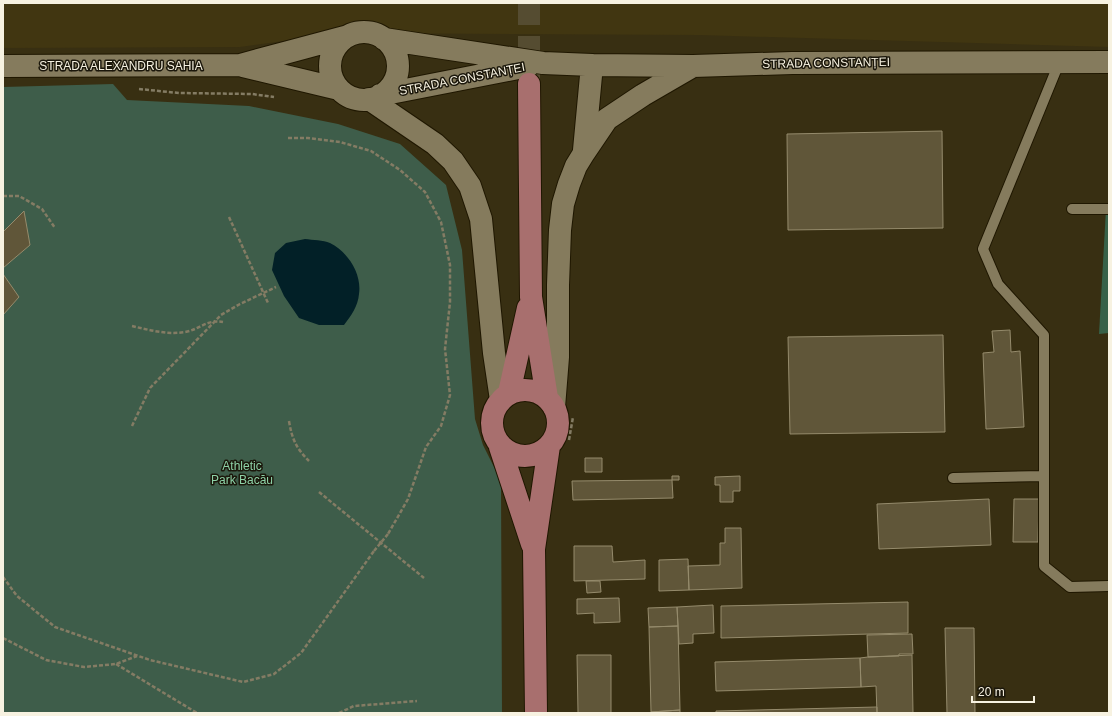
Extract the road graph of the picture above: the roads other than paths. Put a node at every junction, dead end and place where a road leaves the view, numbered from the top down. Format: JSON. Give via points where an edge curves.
{"nodes":[{"id":1,"x":348,"y":36,"type":"junction"},
{"id":2,"x":384,"y":39,"type":"junction"},
{"id":3,"x":1109,"y":62,"type":"edge"},
{"id":4,"x":543,"y":63,"type":"junction"},
{"id":5,"x":1059,"y":63,"type":"junction"},
{"id":6,"x":240,"y":65,"type":"junction"},
{"id":7,"x":3,"y":66,"type":"edge"},
{"id":8,"x":592,"y":66,"type":"junction"},
{"id":9,"x":693,"y":66,"type":"junction"},
{"id":10,"x":529,"y":84,"type":"tunnel mouth"},
{"id":11,"x":339,"y":89,"type":"junction"},
{"id":12,"x":375,"y":97,"type":"junction"},
{"id":13,"x":584,"y":153,"type":"junction"},
{"id":14,"x":1072,"y":209,"type":"dead end"},
{"id":15,"x":1109,"y":209,"type":"edge"},
{"id":16,"x":531,"y":297,"type":"junction"},
{"id":17,"x":505,"y":397,"type":"junction"},
{"id":18,"x":558,"y":406,"type":"junction"},
{"id":19,"x":559,"y":445,"type":"junction"},
{"id":20,"x":500,"y":447,"type":"junction"},
{"id":21,"x":1044,"y":476,"type":"junction"},
{"id":22,"x":953,"y":478,"type":"dead end"},
{"id":23,"x":534,"y":549,"type":"junction"},
{"id":24,"x":1109,"y":586,"type":"edge"},
{"id":25,"x":536,"y":713,"type":"edge"}],
"edges":[{"from":1,"to":2,"type":"street","via":[[359,32],[371,32]]},
{"from":1,"to":6,"type":"street","name":"STRADA ALEXANDRU SAHIA"},
{"from":1,"to":11,"type":"street","via":[[339,43],[330,62],[332,78]]},
{"from":2,"to":4,"type":"street","name":"STRADA CONSTANȚEI"},
{"from":2,"to":12,"type":"street","via":[[392,47],[398,68],[389,88]]},
{"from":3,"to":5,"type":"street","name":"STRADA CONSTANȚEI"},
{"from":4,"to":8,"type":"street","name":"STRADA CONSTANȚEI"},
{"from":4,"to":12,"type":"street","name":"STRADA CONSTANȚEI"},
{"from":5,"to":9,"type":"street","name":"STRADA CONSTANȚEI","via":[[792,63]]},
{"from":5,"to":21,"type":"lane","via":[[983,249],[998,284],[1044,335]]},
{"from":6,"to":7,"type":"street","name":"STRADA ALEXANDRU SAHIA"},
{"from":6,"to":11,"type":"street","name":"STRADA ALEXANDRU SAHIA"},
{"from":8,"to":9,"type":"street","name":"STRADA CONSTANȚEI"},
{"from":8,"to":13,"type":"street"},
{"from":9,"to":13,"type":"street","via":[[607,119]]},
{"from":10,"to":16,"type":"main road"},
{"from":11,"to":12,"type":"street","via":[[360,100]]},
{"from":12,"to":17,"type":"street","via":[[435,144],[453,161],[470,186],[481,219],[494,353]]},
{"from":13,"to":18,"type":"street","via":[[569,184],[563,204],[560,230]]},
{"from":14,"to":15,"type":"lane"},
{"from":16,"to":17,"type":"main road"},
{"from":16,"to":18,"type":"main road"},
{"from":17,"to":18,"type":"main road","via":[[519,390],[529,390],[539,393]]},
{"from":17,"to":20,"type":"main road","via":[[495,408],[492,418],[494,438]]},
{"from":18,"to":19,"type":"main road","via":[[558,428],[555,438]]},
{"from":19,"to":20,"type":"main road","via":[[530,456],[509,453]]},
{"from":19,"to":23,"type":"main road"},
{"from":20,"to":23,"type":"main road"},
{"from":21,"to":22,"type":"lane"},
{"from":21,"to":24,"type":"lane","via":[[1044,566],[1070,588]]},
{"from":23,"to":25,"type":"main road"}]}
